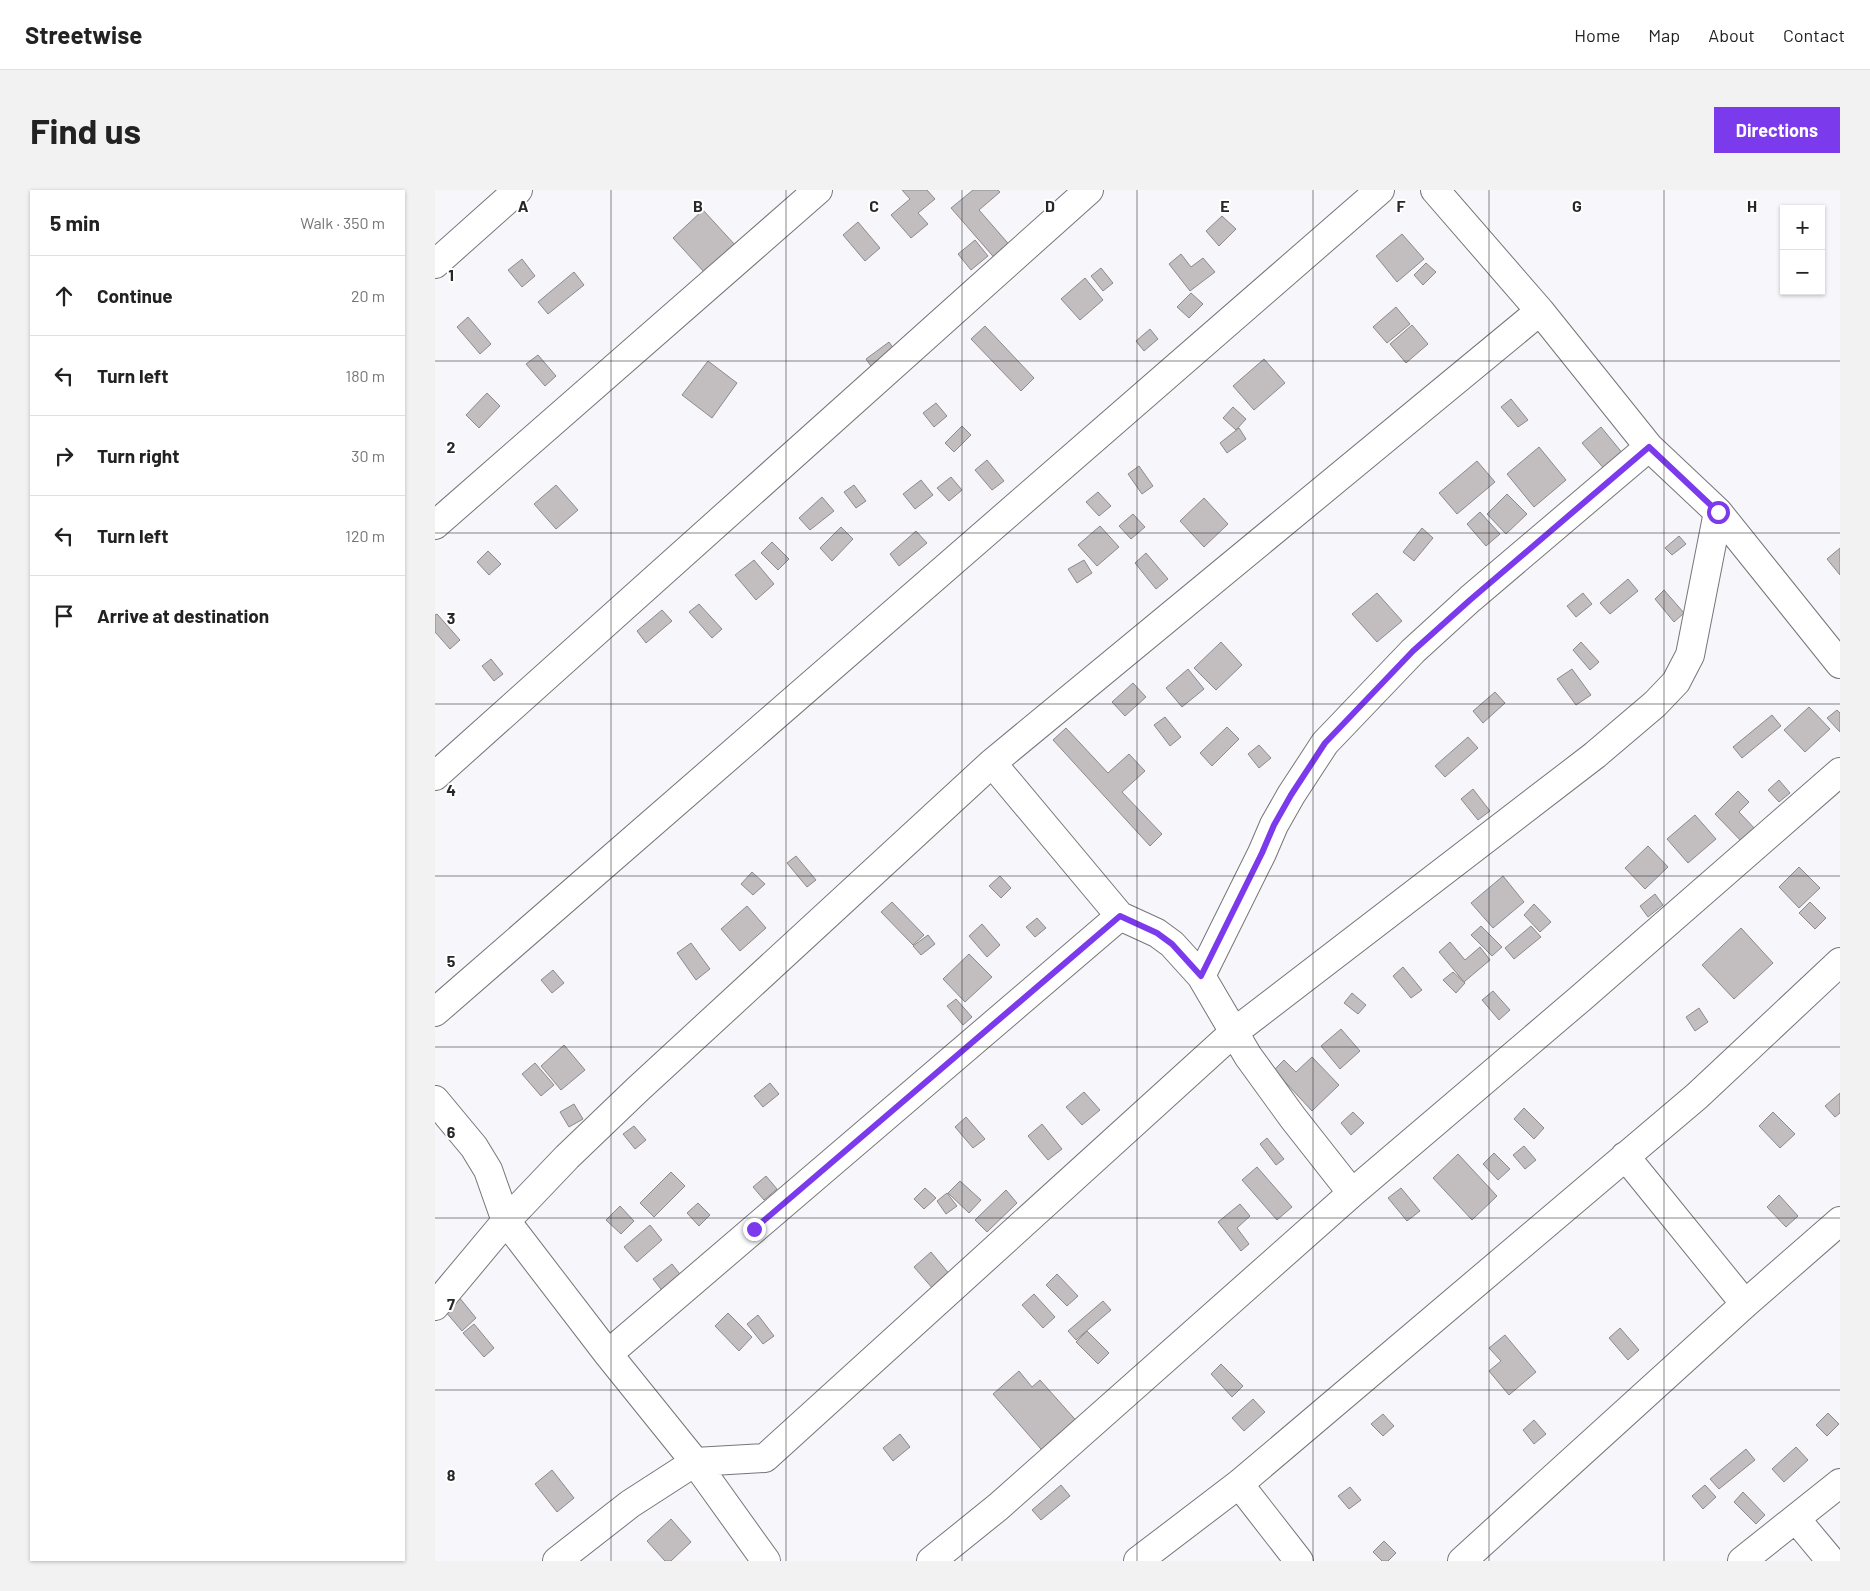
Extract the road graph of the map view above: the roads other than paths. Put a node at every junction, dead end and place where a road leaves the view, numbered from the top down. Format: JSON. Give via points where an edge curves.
{"nodes":[{"id":1,"x":518,"y":190,"type":"edge"},
{"id":2,"x":818,"y":190,"type":"edge"},
{"id":3,"x":1089,"y":190,"type":"edge"},
{"id":4,"x":1380,"y":190,"type":"edge"},
{"id":5,"x":1435,"y":190,"type":"edge"},
{"id":6,"x":435,"y":264,"type":"edge"},
{"id":7,"x":1540,"y":311,"type":"junction"},
{"id":8,"x":1649,"y":447,"type":"junction"},
{"id":9,"x":1718,"y":512,"type":"junction"},
{"id":10,"x":435,"y":525,"type":"edge"},
{"id":11,"x":1840,"y":664,"type":"edge"},
{"id":12,"x":992,"y":763,"type":"junction"},
{"id":13,"x":1840,"y":772,"type":"edge"},
{"id":14,"x":435,"y":776,"type":"edge"},
{"id":15,"x":1120,"y":916,"type":"junction"},
{"id":16,"x":1840,"y":962,"type":"edge"},
{"id":17,"x":1201,"y":976,"type":"junction"},
{"id":18,"x":435,"y":1012,"type":"edge"},
{"id":19,"x":1233,"y":1033,"type":"junction"},
{"id":20,"x":435,"y":1100,"type":"edge"},
{"id":21,"x":1625,"y":1156,"type":"junction"},
{"id":22,"x":1352,"y":1193,"type":"junction"},
{"id":23,"x":506,"y":1221,"type":"junction"},
{"id":24,"x":1840,"y":1221,"type":"edge"},
{"id":25,"x":1745,"y":1304,"type":"junction"},
{"id":26,"x":435,"y":1306,"type":"edge"},
{"id":27,"x":608,"y":1354,"type":"junction"},
{"id":28,"x":695,"y":1462,"type":"junction"},
{"id":29,"x":1840,"y":1483,"type":"edge"},
{"id":30,"x":1239,"y":1484,"type":"junction"},
{"id":31,"x":1796,"y":1519,"type":"junction"},
{"id":32,"x":557,"y":1561,"type":"edge"},
{"id":33,"x":766,"y":1561,"type":"edge"},
{"id":34,"x":931,"y":1561,"type":"edge"},
{"id":35,"x":1139,"y":1561,"type":"edge"},
{"id":36,"x":1299,"y":1561,"type":"edge"},
{"id":37,"x":1462,"y":1561,"type":"edge"},
{"id":38,"x":1742,"y":1561,"type":"edge"},
{"id":39,"x":1831,"y":1561,"type":"edge"}],
"edges":[{"from":1,"to":6,"type":"street"},
{"from":2,"to":10,"type":"street"},
{"from":3,"to":14,"type":"street"},
{"from":4,"to":18,"type":"street"},
{"from":5,"to":7,"type":"street"},
{"from":7,"to":8,"type":"street"},
{"from":7,"to":12,"type":"street"},
{"from":8,"to":9,"type":"street"},
{"from":8,"to":17,"type":"street","via":[[1413,651],[1325,743],[1274,825]]},
{"from":9,"to":11,"type":"street"},
{"from":9,"to":19,"type":"street","via":[[1691,655],[1676,682],[1595,755]]},
{"from":12,"to":15,"type":"street"},
{"from":12,"to":23,"type":"street","via":[[638,1088]]},
{"from":13,"to":22,"type":"street"},
{"from":15,"to":17,"type":"street","via":[[1157,933],[1172,944]]},
{"from":15,"to":27,"type":"street"},
{"from":16,"to":21,"type":"street","via":[[1697,1096]]},
{"from":17,"to":19,"type":"street"},
{"from":19,"to":22,"type":"street","via":[[1293,1118]]},
{"from":19,"to":28,"type":"street","via":[[765,1458]]},
{"from":20,"to":23,"type":"street","via":[[474,1147],[488,1170]]},
{"from":21,"to":25,"type":"street"},
{"from":21,"to":30,"type":"street"},
{"from":22,"to":34,"type":"street","via":[[998,1507]]},
{"from":23,"to":26,"type":"street"},
{"from":23,"to":27,"type":"street"},
{"from":24,"to":25,"type":"street"},
{"from":25,"to":37,"type":"street"},
{"from":27,"to":28,"type":"street"},
{"from":28,"to":32,"type":"street","via":[[630,1504]]},
{"from":28,"to":33,"type":"street"},
{"from":29,"to":31,"type":"street"},
{"from":30,"to":35,"type":"street"},
{"from":30,"to":36,"type":"street"},
{"from":31,"to":38,"type":"street"},
{"from":31,"to":39,"type":"street"}]}
